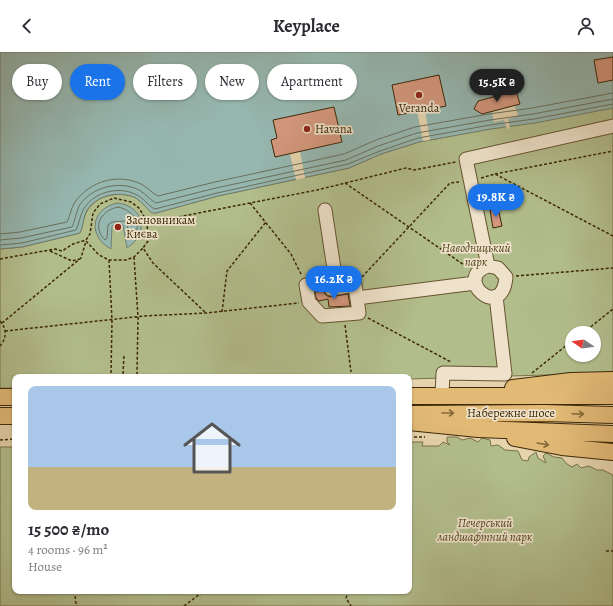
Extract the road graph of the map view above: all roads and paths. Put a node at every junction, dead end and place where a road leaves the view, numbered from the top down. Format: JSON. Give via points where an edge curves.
{"nodes":[{"id":1,"x":613,"y":126,"type":"edge"},
{"id":2,"x":613,"y":151,"type":"edge"},
{"id":3,"x":466,"y":159,"type":"junction"},
{"id":4,"x":495,"y":174,"type":"dead end"},
{"id":5,"x":344,"y":183,"type":"junction"},
{"id":6,"x":249,"y":203,"type":"junction"},
{"id":7,"x":325,"y":210,"type":"dead end"},
{"id":8,"x":147,"y":221,"type":"junction"},
{"id":9,"x":266,"y":222,"type":"junction"},
{"id":10,"x":86,"y":240,"type":"junction"},
{"id":11,"x":143,"y":248,"type":"junction"},
{"id":12,"x":49,"y":251,"type":"junction"},
{"id":13,"x":134,"y":257,"type":"junction"},
{"id":14,"x":81,"y":258,"type":"junction"},
{"id":15,"x":0,"y":259,"type":"edge"},
{"id":16,"x":110,"y":260,"type":"junction"},
{"id":17,"x":488,"y":266,"type":"junction"},
{"id":18,"x":613,"y":268,"type":"edge"},
{"id":19,"x":506,"y":277,"type":"junction"},
{"id":20,"x":476,"y":279,"type":"junction"},
{"id":21,"x":306,"y":285,"type":"junction"},
{"id":22,"x":337,"y":288,"type":"junction"},
{"id":23,"x":496,"y":296,"type":"junction"},
{"id":24,"x":357,"y":298,"type":"junction"},
{"id":25,"x":309,"y":302,"type":"junction"},
{"id":26,"x":613,"y":309,"type":"edge"},
{"id":27,"x":222,"y":312,"type":"junction"},
{"id":28,"x":206,"y":313,"type":"junction"},
{"id":29,"x":359,"y":313,"type":"junction"},
{"id":30,"x":344,"y":315,"type":"junction"},
{"id":31,"x":138,"y":317,"type":"junction"},
{"id":32,"x":112,"y":320,"type":"junction"},
{"id":33,"x":0,"y":321,"type":"edge"},
{"id":34,"x":2,"y":323,"type":"junction"},
{"id":35,"x":592,"y":326,"type":"edge"},
{"id":36,"x":5,"y":331,"type":"junction"},
{"id":37,"x":0,"y":346,"type":"edge"},
{"id":38,"x":565,"y":346,"type":"edge"},
{"id":39,"x":124,"y":354,"type":"dead end"},
{"id":40,"x":451,"y":362,"type":"dead end"},
{"id":41,"x":351,"y":372,"type":"dead end"},
{"id":42,"x":111,"y":374,"type":"dead end"},
{"id":43,"x":123,"y":374,"type":"dead end"},
{"id":44,"x":137,"y":374,"type":"dead end"},
{"id":45,"x":530,"y":374,"type":"dead end"},
{"id":46,"x":613,"y":380,"type":"edge"},
{"id":47,"x":447,"y":395,"type":"junction"},
{"id":48,"x":412,"y":396,"type":"edge"},
{"id":49,"x":613,"y":396,"type":"edge"},
{"id":50,"x":0,"y":397,"type":"edge"},
{"id":51,"x":12,"y":397,"type":"edge"},
{"id":52,"x":412,"y":414,"type":"edge"},
{"id":53,"x":613,"y":415,"type":"edge"},
{"id":54,"x":0,"y":416,"type":"edge"},
{"id":55,"x":12,"y":416,"type":"edge"},
{"id":56,"x":412,"y":422,"type":"edge"},
{"id":57,"x":478,"y":429,"type":"junction"},
{"id":58,"x":613,"y":434,"type":"edge"},
{"id":59,"x":0,"y":440,"type":"edge"},
{"id":60,"x":12,"y":440,"type":"edge"},
{"id":61,"x":613,"y":452,"type":"edge"},
{"id":62,"x":606,"y":551,"type":"dead end"},
{"id":63,"x":613,"y":551,"type":"edge"},
{"id":64,"x":75,"y":594,"type":"edge"},
{"id":65,"x":200,"y":594,"type":"edge"},
{"id":66,"x":348,"y":594,"type":"edge"},
{"id":67,"x":77,"y":606,"type":"edge"},
{"id":68,"x":184,"y":606,"type":"edge"},
{"id":69,"x":351,"y":606,"type":"edge"}],
"edges":[{"from":1,"to":3,"type":"lane"},
{"from":2,"to":4,"type":"path"},
{"from":3,"to":5,"type":"path","via":[[414,170],[406,168]]},
{"from":3,"to":17,"type":"lane"},
{"from":5,"to":6,"type":"path"},
{"from":5,"to":20,"type":"path"},
{"from":6,"to":8,"type":"path"},
{"from":6,"to":9,"type":"path"},
{"from":7,"to":22,"type":"lane"},
{"from":8,"to":10,"type":"path","via":[[139,208],[131,202],[114,198],[100,204],[93,213],[90,234]]},
{"from":8,"to":11,"type":"path","via":[[148,241]]},
{"from":9,"to":21,"type":"path","via":[[292,254]]},
{"from":9,"to":27,"type":"path","via":[[227,271]]},
{"from":10,"to":12,"type":"path","via":[[62,251]]},
{"from":10,"to":14,"type":"path"},
{"from":10,"to":16,"type":"path","via":[[99,255]]},
{"from":11,"to":13,"type":"path"},
{"from":11,"to":28,"type":"path","via":[[153,263]]},
{"from":12,"to":14,"type":"path","via":[[72,261]]},
{"from":12,"to":15,"type":"path"},
{"from":13,"to":16,"type":"path"},
{"from":13,"to":31,"type":"path"},
{"from":14,"to":34,"type":"path"},
{"from":16,"to":32,"type":"path"},
{"from":17,"to":19,"type":"lane","via":[[498,268]]},
{"from":17,"to":20,"type":"lane","via":[[480,270]]},
{"from":18,"to":19,"type":"path"},
{"from":19,"to":23,"type":"lane","via":[[504,290]]},
{"from":20,"to":23,"type":"lane","via":[[477,288],[483,295]]},
{"from":20,"to":24,"type":"lane"},
{"from":21,"to":22,"type":"lane","via":[[329,282],[331,289]]},
{"from":21,"to":25,"type":"lane"},
{"from":22,"to":24,"type":"lane","via":[[355,285]]},
{"from":23,"to":47,"type":"lane","via":[[505,374],[443,373]]},
{"from":24,"to":29,"type":"lane"},
{"from":25,"to":27,"type":"path"},
{"from":25,"to":30,"type":"lane","via":[[322,316]]},
{"from":26,"to":35,"type":"path"},
{"from":27,"to":28,"type":"path"},
{"from":28,"to":31,"type":"path"},
{"from":29,"to":30,"type":"lane"},
{"from":29,"to":40,"type":"path"},
{"from":30,"to":41,"type":"path"},
{"from":31,"to":32,"type":"path"},
{"from":31,"to":44,"type":"path"},
{"from":32,"to":36,"type":"path"},
{"from":32,"to":42,"type":"path"},
{"from":33,"to":34,"type":"path"},
{"from":34,"to":36,"type":"path"},
{"from":36,"to":37,"type":"path"},
{"from":38,"to":45,"type":"path"},
{"from":39,"to":43,"type":"path"},
{"from":46,"to":47,"type":"main road","via":[[571,381]]},
{"from":47,"to":48,"type":"main road","name":"Набережне шосе"},
{"from":47,"to":49,"type":"main road","name":"Набережне шосе"},
{"from":50,"to":51,"type":"main road"},
{"from":52,"to":53,"type":"main road","name":"Набережне шосе","one_way":true},
{"from":54,"to":55,"type":"main road"},
{"from":56,"to":57,"type":"main road"},
{"from":57,"to":58,"type":"main road"},
{"from":57,"to":61,"type":"main road","one_way":true,"via":[[555,446]]},
{"from":59,"to":60,"type":"path"},
{"from":62,"to":63,"type":"path"},
{"from":64,"to":67,"type":"path","via":[[74,600]]},
{"from":65,"to":68,"type":"path"},
{"from":66,"to":69,"type":"path","via":[[346,598]]}]}
